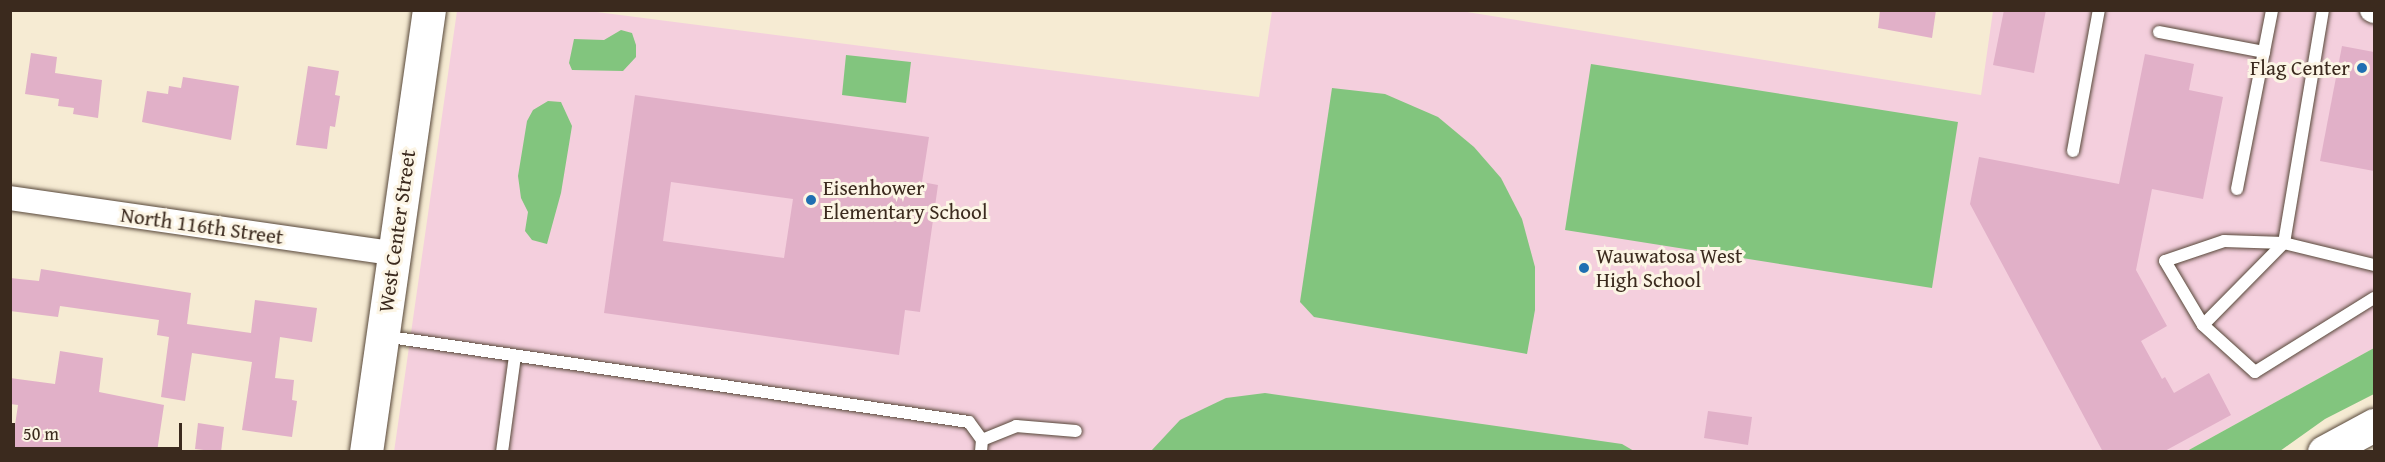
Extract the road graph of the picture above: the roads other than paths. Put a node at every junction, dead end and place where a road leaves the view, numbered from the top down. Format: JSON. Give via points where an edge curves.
{"nodes":[{"id":1,"x":429,"y":10,"type":"edge"},
{"id":2,"x":2099,"y":10,"type":"edge"},
{"id":3,"x":2272,"y":10,"type":"edge"},
{"id":4,"x":2323,"y":10,"type":"edge"},
{"id":5,"x":2159,"y":32,"type":"dead end"},
{"id":6,"x":2264,"y":52,"type":"junction"},
{"id":7,"x":2073,"y":151,"type":"dead end"},
{"id":8,"x":2237,"y":189,"type":"dead end"},
{"id":9,"x":10,"y":198,"type":"edge"},
{"id":10,"x":2284,"y":243,"type":"junction"},
{"id":11,"x":394,"y":253,"type":"junction"},
{"id":12,"x":2374,"y":265,"type":"edge"},
{"id":13,"x":2374,"y":298,"type":"edge"},
{"id":14,"x":2204,"y":325,"type":"junction"},
{"id":15,"x":383,"y":336,"type":"junction"},
{"id":16,"x":515,"y":356,"type":"junction"},
{"id":17,"x":2374,"y":425,"type":"edge"},
{"id":18,"x":1076,"y":431,"type":"dead end"},
{"id":19,"x":981,"y":446,"type":"edge"},
{"id":20,"x":366,"y":452,"type":"edge"},
{"id":21,"x":502,"y":452,"type":"edge"},
{"id":22,"x":2324,"y":452,"type":"edge"}],
"edges":[{"from":1,"to":11,"type":"main road","name":"West Center Street"},
{"from":2,"to":7,"type":"lane"},
{"from":3,"to":6,"type":"lane"},
{"from":4,"to":10,"type":"lane"},
{"from":5,"to":6,"type":"lane"},
{"from":6,"to":8,"type":"lane"},
{"from":9,"to":11,"type":"street","name":"North 116th Street"},
{"from":10,"to":12,"type":"lane"},
{"from":10,"to":14,"type":"lane"},
{"from":10,"to":14,"type":"lane","via":[[2224,241],[2165,261]]},
{"from":11,"to":15,"type":"main road","name":"West Center Street"},
{"from":13,"to":14,"type":"lane","via":[[2255,372]]},
{"from":15,"to":16,"type":"lane"},
{"from":15,"to":20,"type":"main road","name":"West Center Street"},
{"from":16,"to":19,"type":"lane","via":[[969,422]]},
{"from":16,"to":21,"type":"lane"},
{"from":17,"to":22,"type":"main road"},
{"from":18,"to":19,"type":"lane","via":[[1016,426]]}]}
